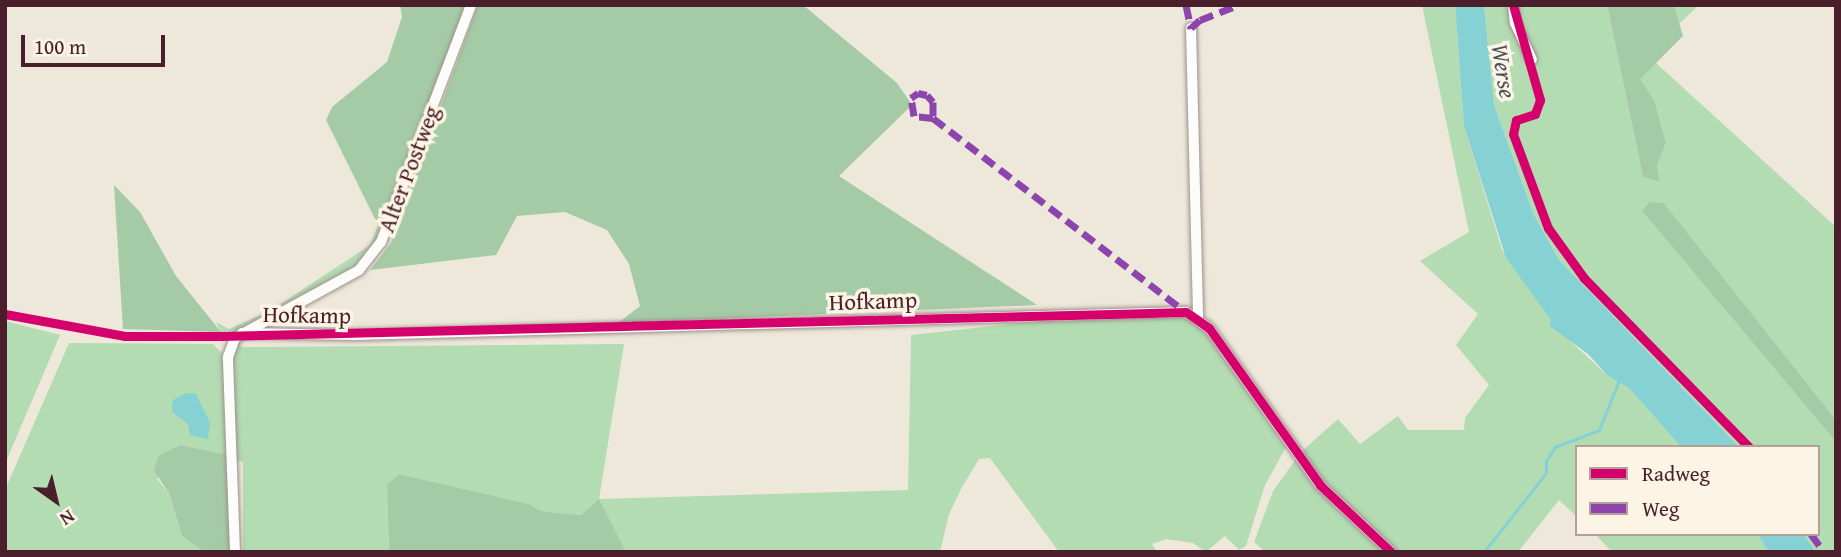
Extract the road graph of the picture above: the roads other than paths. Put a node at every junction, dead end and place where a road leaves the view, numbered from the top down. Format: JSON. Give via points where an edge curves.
{"nodes":[{"id":1,"x":471,"y":5,"type":"edge"},
{"id":2,"x":1513,"y":5,"type":"edge"},
{"id":3,"x":1191,"y":28,"type":"dead end"},
{"id":4,"x":1532,"y":59,"type":"dead end"},
{"id":5,"x":1198,"y":317,"type":"junction"},
{"id":6,"x":242,"y":333,"type":"junction"},
{"id":7,"x":235,"y":552,"type":"edge"},
{"id":8,"x":1391,"y":552,"type":"edge"}],
"edges":[{"from":1,"to":6,"type":"street","name":"Alter Postweg","via":[[381,242],[359,270]]},
{"from":2,"to":4,"type":"street","via":[[1515,23]]},
{"from":3,"to":5,"type":"street"},
{"from":5,"to":6,"type":"street","name":"Hofkamp","via":[[1172,312],[423,333]]},
{"from":5,"to":8,"type":"street","via":[[1320,485]]},
{"from":6,"to":7,"type":"street","via":[[228,357]]}]}
